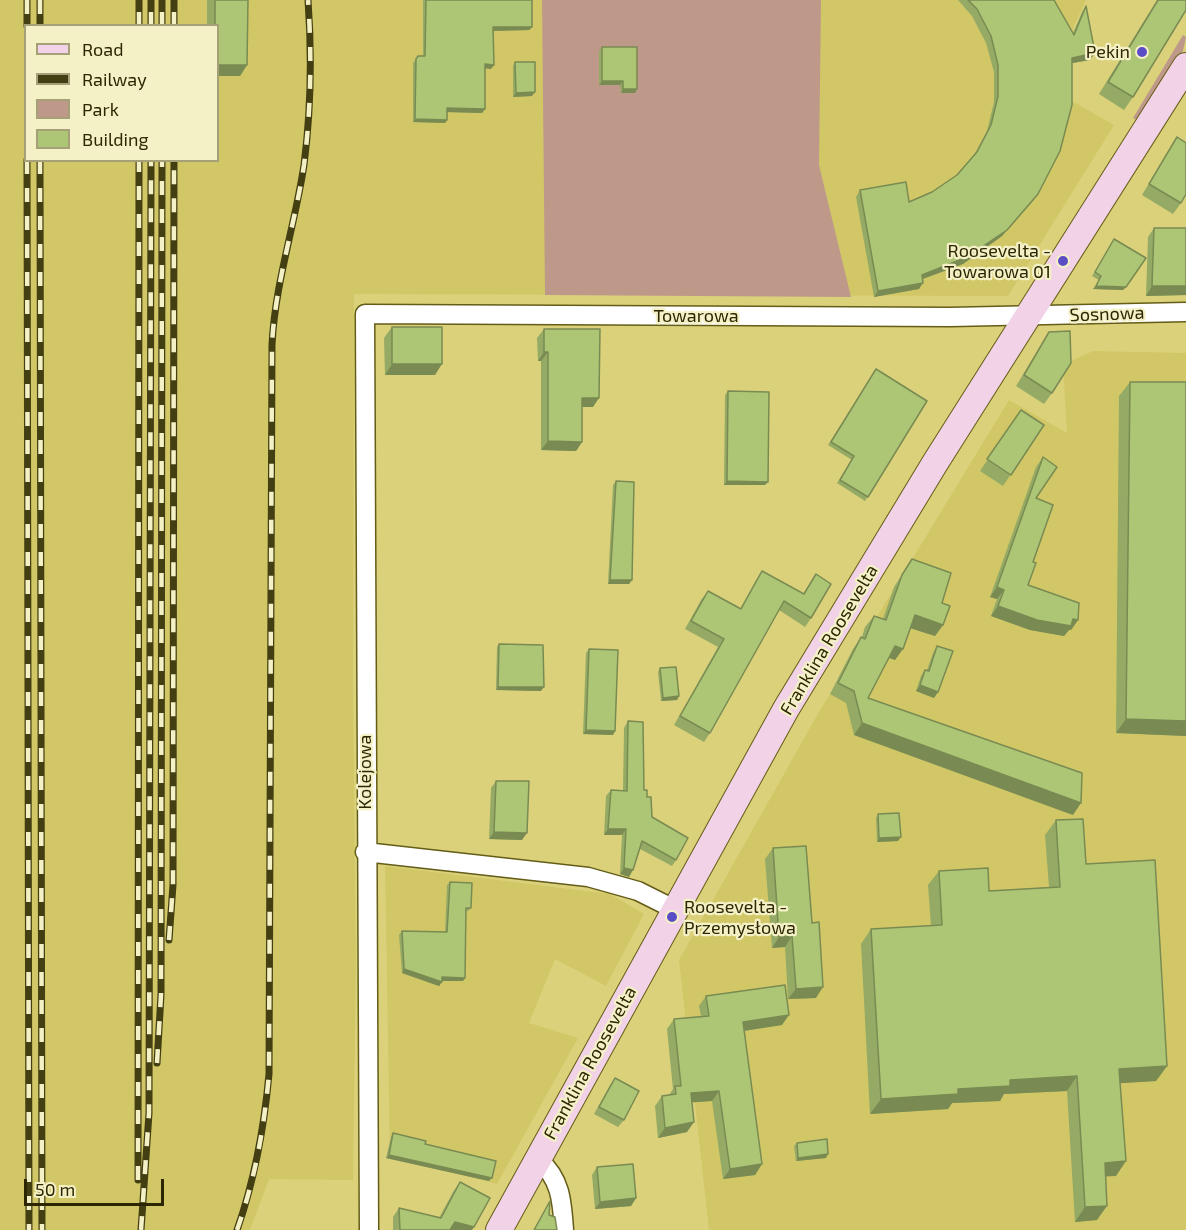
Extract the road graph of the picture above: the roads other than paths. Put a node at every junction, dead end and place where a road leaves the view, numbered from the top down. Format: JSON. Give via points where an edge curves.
{"nodes":[{"id":1,"x":1186,"y":66,"type":"edge"},
{"id":2,"x":1179,"y":91,"type":"edge"},
{"id":3,"x":1186,"y":312,"type":"edge"},
{"id":4,"x":365,"y":314,"type":"joint"},
{"id":5,"x":1028,"y":316,"type":"junction"},
{"id":6,"x":365,"y":852,"type":"junction"},
{"id":7,"x":676,"y":910,"type":"junction"},
{"id":8,"x":538,"y":1159,"type":"junction"},
{"id":9,"x":369,"y":1230,"type":"edge"},
{"id":10,"x":499,"y":1230,"type":"edge"},
{"id":11,"x":564,"y":1230,"type":"edge"}],
"edges":[{"from":1,"to":2,"type":"street","name":"Franklina Roosevelta"},
{"from":2,"to":5,"type":"street","name":"Franklina Roosevelta"},
{"from":3,"to":5,"type":"street","name":"Sosnowa"},
{"from":4,"to":5,"type":"street","name":"Towarowa"},
{"from":4,"to":6,"type":"street","name":"Kolejowa"},
{"from":5,"to":7,"type":"street","name":"Franklina Roosevelta","via":[[786,709]]},
{"from":6,"to":7,"type":"street","via":[[588,877],[638,891]]},
{"from":6,"to":9,"type":"street","name":"Kolejowa"},
{"from":7,"to":8,"type":"street","name":"Franklina Roosevelta"},
{"from":8,"to":10,"type":"street","name":"Franklina Roosevelta"},
{"from":8,"to":11,"type":"street","via":[[561,1191]]}]}
